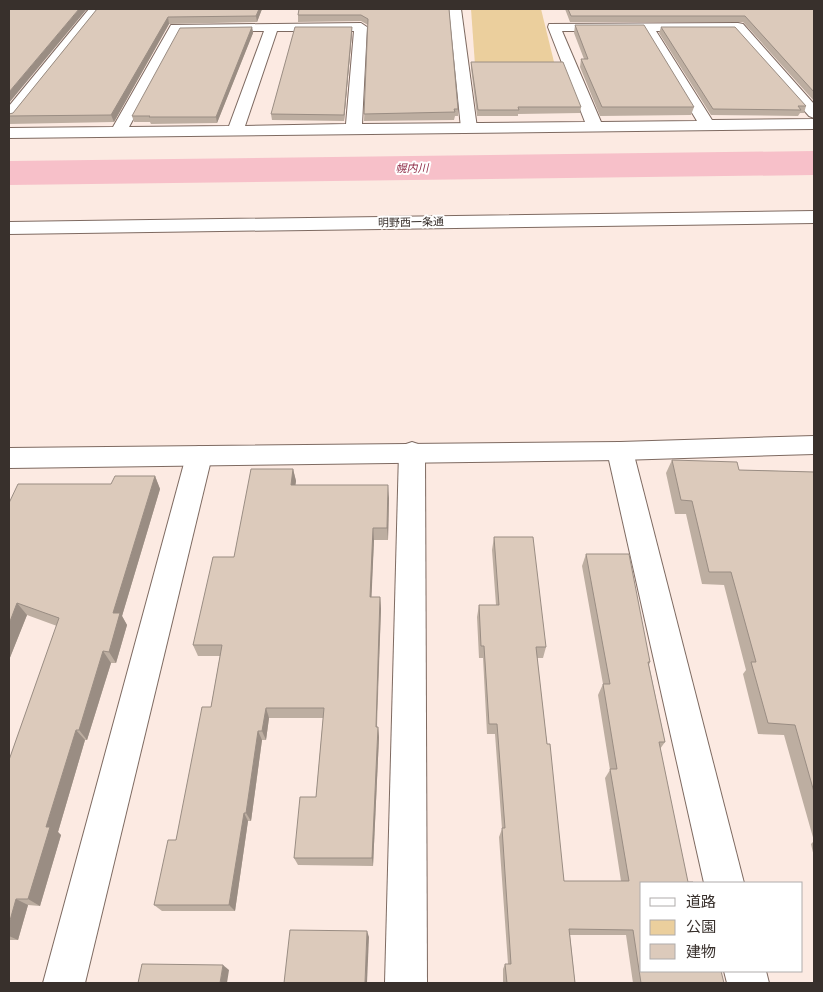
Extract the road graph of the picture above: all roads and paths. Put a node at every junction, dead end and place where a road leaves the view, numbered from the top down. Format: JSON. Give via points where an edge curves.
{"nodes":[{"id":1,"x":95,"y":9,"type":"edge"},
{"id":2,"x":456,"y":9,"type":"edge"},
{"id":3,"x":647,"y":27,"type":"junction"},
{"id":4,"x":272,"y":28,"type":"junction"},
{"id":5,"x":814,"y":114,"type":"edge"},
{"id":6,"x":9,"y":116,"type":"edge"},
{"id":7,"x":814,"y":124,"type":"edge"},
{"id":8,"x":708,"y":126,"type":"junction"},
{"id":9,"x":595,"y":127,"type":"junction"},
{"id":10,"x":469,"y":128,"type":"junction"},
{"id":11,"x":235,"y":130,"type":"junction"},
{"id":12,"x":354,"y":130,"type":"junction"},
{"id":13,"x":118,"y":132,"type":"junction"},
{"id":14,"x":9,"y":133,"type":"edge"},
{"id":15,"x":766,"y":200,"type":"dead end"},
{"id":16,"x":814,"y":200,"type":"edge"},
{"id":17,"x":814,"y":217,"type":"edge"},
{"id":18,"x":9,"y":228,"type":"edge"},
{"id":19,"x":814,"y":445,"type":"edge"},
{"id":20,"x":620,"y":451,"type":"junction"},
{"id":21,"x":412,"y":452,"type":"junction"},
{"id":22,"x":199,"y":456,"type":"junction"},
{"id":23,"x":9,"y":458,"type":"edge"},
{"id":24,"x":724,"y":882,"type":"edge"},
{"id":25,"x":64,"y":983,"type":"edge"},
{"id":26,"x":406,"y":983,"type":"edge"}],
"edges":[{"from":1,"to":6,"type":"street"},
{"from":2,"to":10,"type":"street"},
{"from":3,"to":5,"type":"street","via":[[738,27]]},
{"from":3,"to":8,"type":"street"},
{"from":3,"to":9,"type":"street","via":[[554,27]]},
{"from":4,"to":11,"type":"street"},
{"from":4,"to":12,"type":"street","via":[[361,27]]},
{"from":4,"to":13,"type":"street","via":[[176,28]]},
{"from":7,"to":8,"type":"street"},
{"from":8,"to":9,"type":"street"},
{"from":9,"to":10,"type":"street"},
{"from":10,"to":12,"type":"street"},
{"from":11,"to":12,"type":"street"},
{"from":11,"to":13,"type":"street"},
{"from":13,"to":14,"type":"street"},
{"from":15,"to":16,"type":"street"},
{"from":17,"to":18,"type":"street","name":"明野西一条通"},
{"from":19,"to":20,"type":"street"},
{"from":20,"to":21,"type":"street"},
{"from":20,"to":24,"type":"street"},
{"from":21,"to":22,"type":"street"},
{"from":21,"to":26,"type":"street"},
{"from":22,"to":23,"type":"street"},
{"from":22,"to":25,"type":"street"}]}
